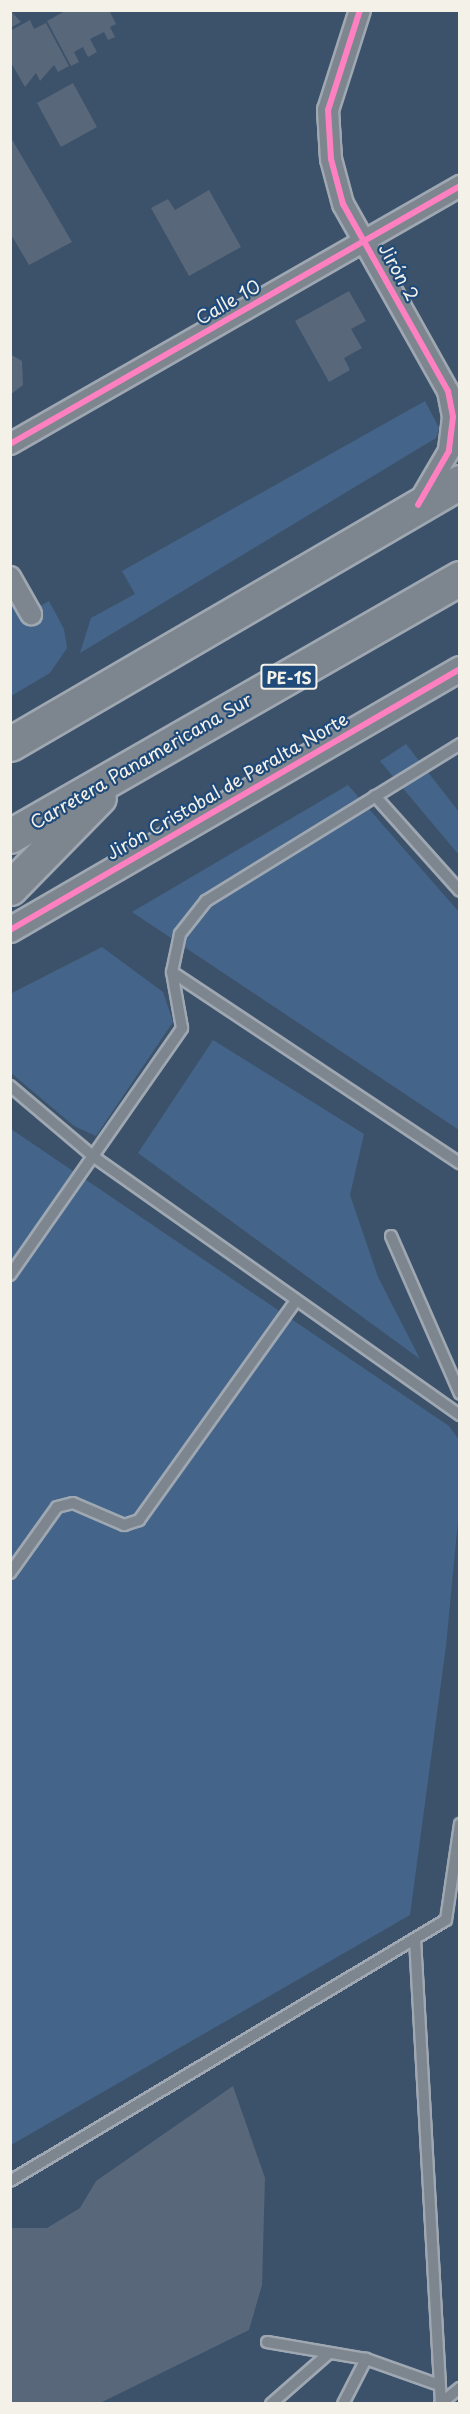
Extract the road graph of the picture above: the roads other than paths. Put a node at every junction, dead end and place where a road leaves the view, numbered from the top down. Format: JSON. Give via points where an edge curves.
{"nodes":[{"id":1,"x":360,"y":10,"type":"edge"},
{"id":2,"x":459,"y":186,"type":"edge"},
{"id":3,"x":364,"y":240,"type":"junction"},
{"id":4,"x":10,"y":444,"type":"edge"},
{"id":5,"x":459,"y":482,"type":"edge"},
{"id":6,"x":418,"y":505,"type":"junction"},
{"id":7,"x":10,"y":577,"type":"edge"},
{"id":8,"x":459,"y":578,"type":"edge"},
{"id":9,"x":32,"y":614,"type":"dead end"},
{"id":10,"x":459,"y":669,"type":"edge"},
{"id":11,"x":13,"y":742,"type":"edge"},
{"id":12,"x":459,"y":744,"type":"edge"},
{"id":13,"x":118,"y":775,"type":"junction"},
{"id":14,"x":375,"y":796,"type":"junction"},
{"id":15,"x":10,"y":836,"type":"edge"},
{"id":16,"x":10,"y":888,"type":"edge"},
{"id":17,"x":459,"y":891,"type":"edge"},
{"id":18,"x":10,"y":930,"type":"edge"},
{"id":19,"x":172,"y":972,"type":"junction"},
{"id":20,"x":10,"y":1086,"type":"edge"},
{"id":21,"x":94,"y":1157,"type":"junction"},
{"id":22,"x":459,"y":1163,"type":"edge"},
{"id":23,"x":391,"y":1236,"type":"dead end"},
{"id":24,"x":10,"y":1275,"type":"edge"},
{"id":25,"x":296,"y":1301,"type":"junction"},
{"id":26,"x":459,"y":1394,"type":"edge"},
{"id":27,"x":459,"y":1415,"type":"edge"},
{"id":28,"x":10,"y":1573,"type":"edge"},
{"id":29,"x":459,"y":1824,"type":"edge"},
{"id":30,"x":415,"y":1939,"type":"junction"},
{"id":31,"x":10,"y":2181,"type":"edge"},
{"id":32,"x":267,"y":2342,"type":"dead end"},
{"id":33,"x":329,"y":2353,"type":"junction"},
{"id":34,"x":366,"y":2359,"type":"junction"},
{"id":35,"x":439,"y":2385,"type":"junction"},
{"id":36,"x":459,"y":2388,"type":"edge"},
{"id":37,"x":271,"y":2403,"type":"edge"},
{"id":38,"x":342,"y":2403,"type":"edge"},
{"id":39,"x":440,"y":2403,"type":"edge"}],
"edges":[{"from":1,"to":3,"type":"street","name":"Jirón 2","via":[[328,110],[331,159],[343,204]]},
{"from":2,"to":3,"type":"street","name":"Calle 10"},
{"from":3,"to":4,"type":"street","name":"Calle 10"},
{"from":3,"to":6,"type":"street","name":"Jirón 2","via":[[448,391],[453,417],[449,451]]},
{"from":5,"to":6,"type":"highway"},
{"from":6,"to":11,"type":"highway"},
{"from":7,"to":9,"type":"street"},
{"from":8,"to":13,"type":"highway","name":"Carretera Panamericana Sur","number":"PE-1S"},
{"from":10,"to":18,"type":"street","name":"Jirón Cristobal de Peralta Norte"},
{"from":12,"to":14,"type":"lane"},
{"from":13,"to":15,"type":"highway","name":"Carretera Panamericana Sur","number":"PE-1S"},
{"from":13,"to":16,"type":"highway"},
{"from":14,"to":17,"type":"lane"},
{"from":14,"to":19,"type":"lane","via":[[206,901],[180,934]]},
{"from":19,"to":21,"type":"lane","via":[[182,1028]]},
{"from":19,"to":22,"type":"lane"},
{"from":20,"to":21,"type":"lane"},
{"from":21,"to":24,"type":"lane"},
{"from":21,"to":25,"type":"lane"},
{"from":23,"to":26,"type":"lane"},
{"from":25,"to":27,"type":"lane"},
{"from":25,"to":28,"type":"lane","via":[[139,1520],[124,1525],[73,1503],[57,1507]]},
{"from":29,"to":30,"type":"lane","via":[[446,1920]]},
{"from":30,"to":31,"type":"lane"},
{"from":30,"to":35,"type":"lane"},
{"from":32,"to":33,"type":"lane"},
{"from":33,"to":34,"type":"lane"},
{"from":33,"to":37,"type":"lane"},
{"from":34,"to":35,"type":"lane"},
{"from":34,"to":38,"type":"lane"},
{"from":35,"to":39,"type":"lane"},
{"from":36,"to":39,"type":"lane"}]}
